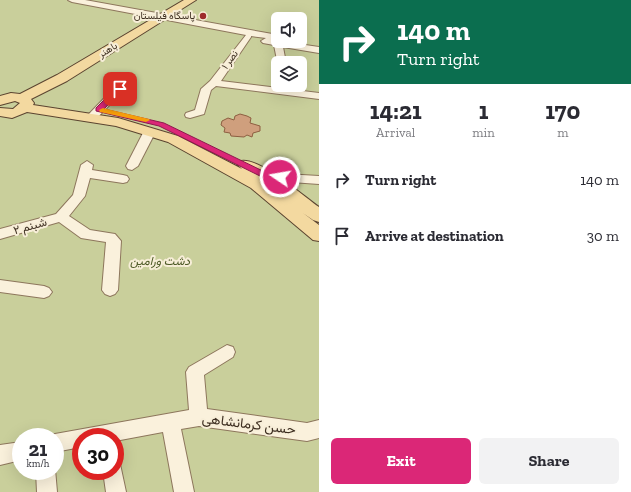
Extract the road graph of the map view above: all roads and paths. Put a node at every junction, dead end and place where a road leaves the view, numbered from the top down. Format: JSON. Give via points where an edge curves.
{"nodes":[{"id":1,"x":72,"y":0,"type":"edge"},
{"id":2,"x":191,"y":0,"type":"edge"},
{"id":3,"x":161,"y":19,"type":"junction"},
{"id":4,"x":247,"y":37,"type":"junction"},
{"id":5,"x":271,"y":39,"type":"edge"},
{"id":6,"x":271,"y":39,"type":"edge"},
{"id":7,"x":307,"y":43,"type":"edge"},
{"id":8,"x":319,"y":45,"type":"edge"},
{"id":9,"x":307,"y":47,"type":"edge"},
{"id":10,"x":319,"y":50,"type":"edge"},
{"id":11,"x":214,"y":83,"type":"junction"},
{"id":12,"x":271,"y":87,"type":"edge"},
{"id":13,"x":120,"y":89,"type":"dead end"},
{"id":14,"x":302,"y":92,"type":"edge"},
{"id":15,"x":319,"y":96,"type":"edge"},
{"id":16,"x":24,"y":103,"type":"junction"},
{"id":17,"x":1,"y":106,"type":"edge"},
{"id":18,"x":95,"y":114,"type":"junction"},
{"id":19,"x":190,"y":115,"type":"dead end"},
{"id":20,"x":150,"y":131,"type":"junction"},
{"id":21,"x":132,"y":166,"type":"dead end"},
{"id":22,"x":123,"y":179,"type":"dead end"},
{"id":23,"x":262,"y":180,"type":"junction"},
{"id":24,"x":319,"y":180,"type":"edge"},
{"id":25,"x":319,"y":216,"type":"edge"},
{"id":26,"x":61,"y":217,"type":"junction"},
{"id":27,"x":0,"y":234,"type":"edge"},
{"id":28,"x":319,"y":235,"type":"edge"},
{"id":29,"x":0,"y":286,"type":"edge"},
{"id":30,"x":110,"y":290,"type":"dead end"},
{"id":31,"x":44,"y":292,"type":"dead end"},
{"id":32,"x":227,"y":352,"type":"dead end"},
{"id":33,"x":199,"y":417,"type":"junction"},
{"id":34,"x":170,"y":422,"type":"junction"},
{"id":35,"x":319,"y":429,"type":"edge"},
{"id":36,"x":124,"y":431,"type":"edge"},
{"id":37,"x":12,"y":453,"type":"edge"},
{"id":38,"x":0,"y":455,"type":"edge"},
{"id":39,"x":46,"y":480,"type":"edge"},
{"id":40,"x":114,"y":480,"type":"edge"},
{"id":41,"x":46,"y":492,"type":"edge"},
{"id":42,"x":116,"y":492,"type":"edge"},
{"id":43,"x":184,"y":492,"type":"edge"}],
"edges":[{"from":1,"to":3,"type":"street"},
{"from":2,"to":3,"type":"main road","name":"باهنر"},
{"from":3,"to":4,"type":"street"},
{"from":3,"to":5,"type":"street"},
{"from":3,"to":16,"type":"main road","name":"باهنر"},
{"from":4,"to":6,"type":"street"},
{"from":4,"to":11,"type":"street","name":"نصر ۱"},
{"from":7,"to":8,"type":"street"},
{"from":9,"to":10,"type":"street"},
{"from":11,"to":12,"type":"street"},
{"from":11,"to":19,"type":"street","name":"نصر ۱","via":[[206,89],[200,112]]},
{"from":13,"to":18,"type":"street"},
{"from":14,"to":15,"type":"street"},
{"from":16,"to":17,"type":"main road","via":[[16,113]]},
{"from":16,"to":18,"type":"main road"},
{"from":18,"to":20,"type":"main road"},
{"from":18,"to":23,"type":"main road","via":[[161,124]]},
{"from":20,"to":21,"type":"street"},
{"from":20,"to":23,"type":"main road"},
{"from":22,"to":26,"type":"street","via":[[86,169],[79,196]]},
{"from":23,"to":24,"type":"street"},
{"from":23,"to":25,"type":"main road"},
{"from":23,"to":28,"type":"main road"},
{"from":26,"to":27,"type":"street","name":"شبنم ۲"},
{"from":26,"to":30,"type":"street","via":[[86,234],[110,238],[114,243]]},
{"from":29,"to":31,"type":"street"},
{"from":32,"to":33,"type":"street","via":[[196,372]]},
{"from":33,"to":34,"type":"street","name":"حسن کرمانشاهی"},
{"from":33,"to":35,"type":"street","name":"حسن کرمانشاهی","via":[[307,432]]},
{"from":34,"to":36,"type":"street","name":"حسن کرمانشاهی"},
{"from":34,"to":43,"type":"street"},
{"from":37,"to":38,"type":"street"},
{"from":39,"to":41,"type":"street"},
{"from":40,"to":42,"type":"street"}]}
